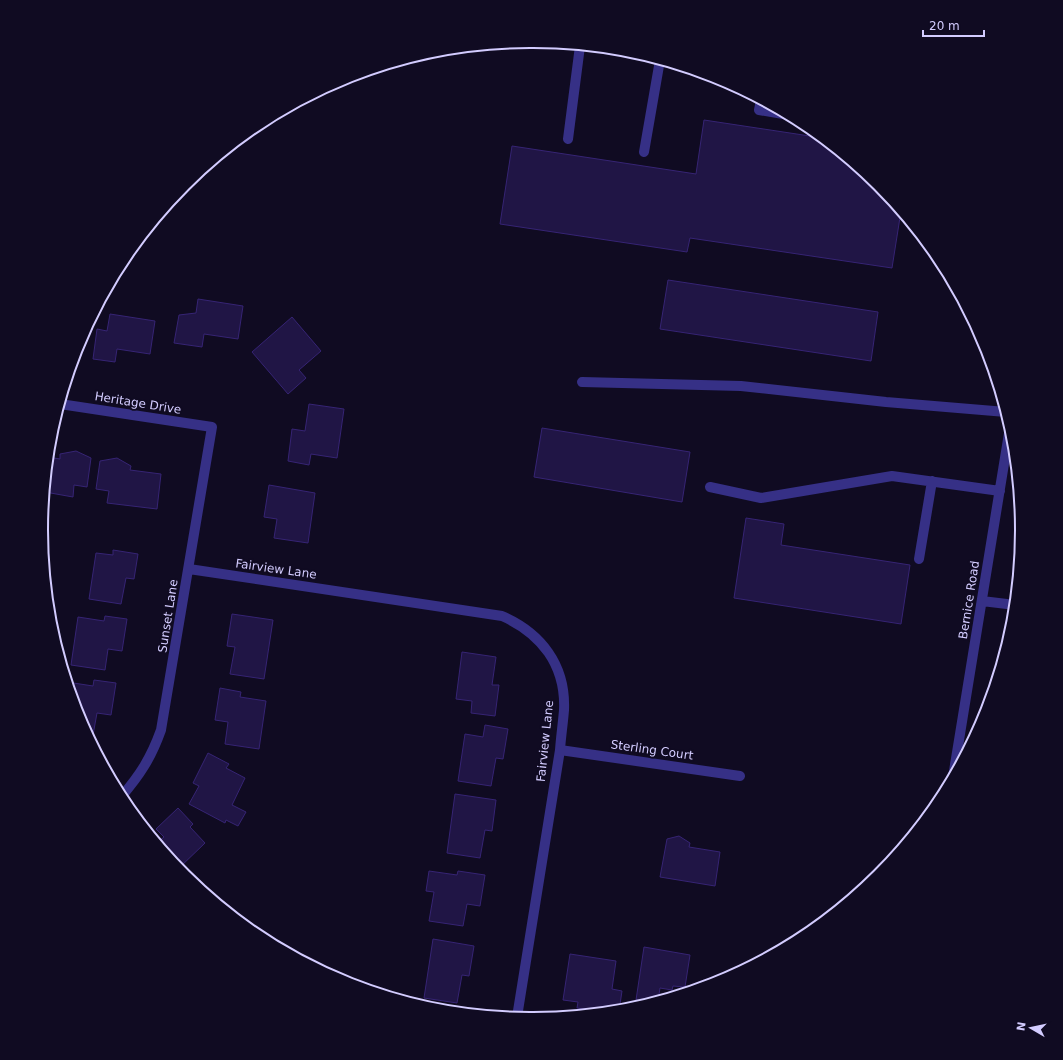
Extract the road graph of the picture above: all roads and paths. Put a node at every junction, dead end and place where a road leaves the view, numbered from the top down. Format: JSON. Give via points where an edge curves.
{"nodes":[{"id":1,"x":579,"y":50,"type":"edge"},
{"id":2,"x":659,"y":64,"type":"edge"},
{"id":3,"x":760,"y":105,"type":"edge"},
{"id":4,"x":773,"y":112,"type":"edge"},
{"id":5,"x":568,"y":139,"type":"dead end"},
{"id":6,"x":644,"y":152,"type":"dead end"},
{"id":7,"x":582,"y":382,"type":"dead end"},
{"id":8,"x":64,"y":405,"type":"edge"},
{"id":9,"x":1000,"y":412,"type":"edge"},
{"id":10,"x":212,"y":427,"type":"joint"},
{"id":11,"x":1007,"y":444,"type":"edge"},
{"id":12,"x":932,"y":481,"type":"junction"},
{"id":13,"x":710,"y":487,"type":"dead end"},
{"id":14,"x":1000,"y":491,"type":"junction"},
{"id":15,"x":919,"y":559,"type":"dead end"},
{"id":16,"x":189,"y":569,"type":"junction"},
{"id":17,"x":982,"y":601,"type":"junction"},
{"id":18,"x":1009,"y":604,"type":"edge"},
{"id":19,"x":560,"y":750,"type":"junction"},
{"id":20,"x":956,"y":760,"type":"edge"},
{"id":21,"x":740,"y":776,"type":"dead end"},
{"id":22,"x":125,"y":792,"type":"edge"},
{"id":23,"x":518,"y":1012,"type":"edge"}],
"edges":[{"from":1,"to":5,"type":"street"},
{"from":2,"to":6,"type":"street"},
{"from":3,"to":4,"type":"street","via":[[759,110]]},
{"from":7,"to":9,"type":"street","via":[[741,386]]},
{"from":8,"to":10,"type":"street","name":"Heritage Drive"},
{"from":10,"to":16,"type":"street","name":"Sunset Lane"},
{"from":11,"to":14,"type":"street","name":"Bernice Road"},
{"from":12,"to":13,"type":"street","via":[[892,476],[761,498]]},
{"from":12,"to":14,"type":"street"},
{"from":12,"to":15,"type":"street"},
{"from":14,"to":17,"type":"street","name":"Bernice Road"},
{"from":16,"to":19,"type":"street","name":"Fairview Lane","via":[[502,616],[521,624],[541,641],[553,661],[562,684],[564,709]]},
{"from":16,"to":22,"type":"street","name":"Sunset Lane","via":[[161,730],[140,775]]},
{"from":17,"to":18,"type":"street"},
{"from":17,"to":20,"type":"street","name":"Bernice Road"},
{"from":19,"to":21,"type":"street","name":"Sterling Court"},
{"from":19,"to":23,"type":"street","name":"Fairview Lane"}]}
